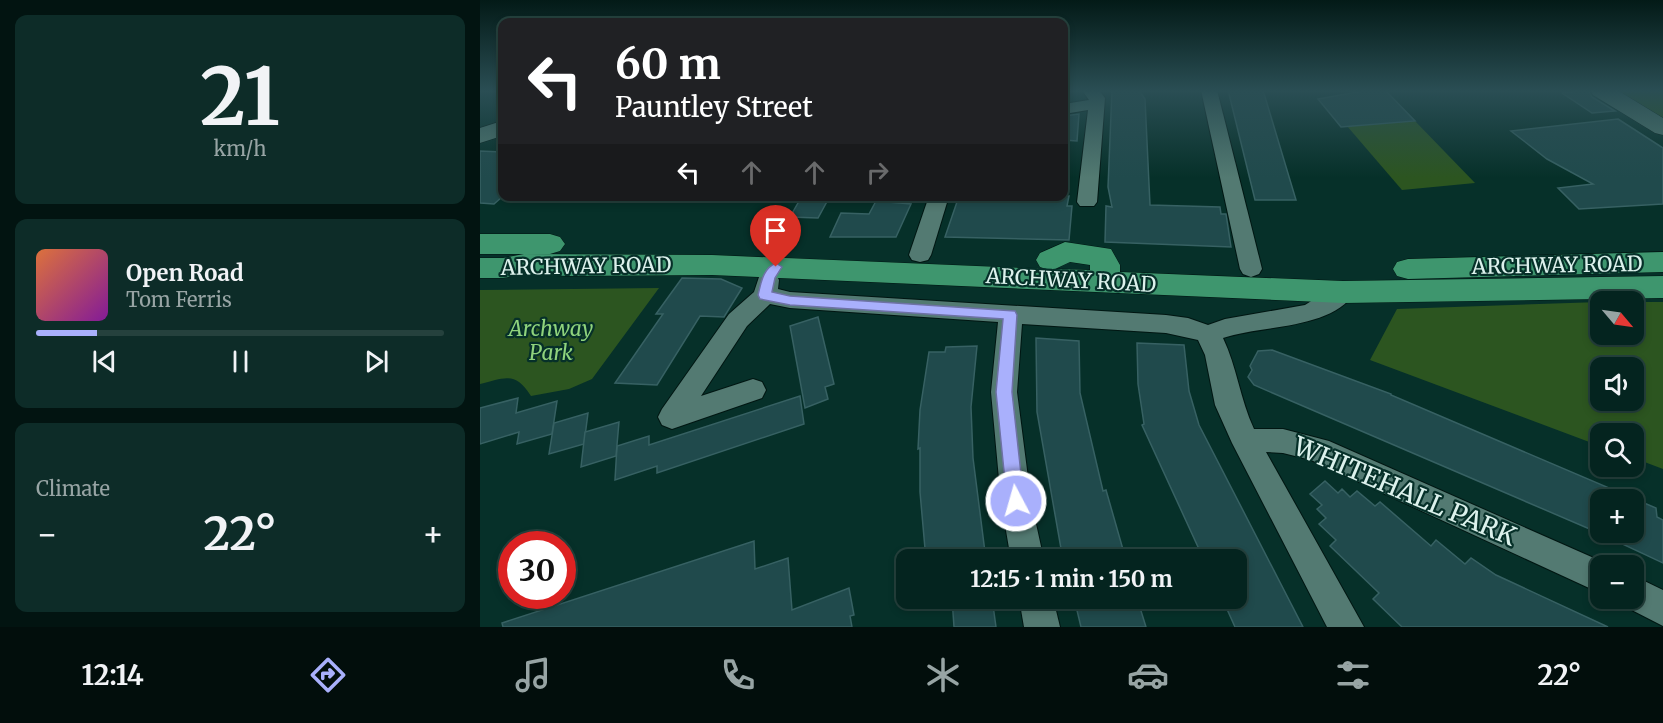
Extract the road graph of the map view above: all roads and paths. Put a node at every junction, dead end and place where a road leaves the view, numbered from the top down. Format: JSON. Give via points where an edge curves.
{"nodes":[{"id":1,"x":1093,"y":119,"type":"edge"},
{"id":2,"x":1216,"y":119,"type":"edge"},
{"id":3,"x":1649,"y":119,"type":"edge"},
{"id":4,"x":1663,"y":128,"type":"edge"},
{"id":5,"x":937,"y":201,"type":"edge"},
{"id":6,"x":1087,"y":202,"type":"dead end"},
{"id":7,"x":924,"y":242,"type":"junction"},
{"id":8,"x":480,"y":244,"type":"edge"},
{"id":9,"x":1663,"y":262,"type":"edge"},
{"id":10,"x":491,"y":268,"type":"edge"},
{"id":11,"x":1251,"y":269,"type":"junction"},
{"id":12,"x":1105,"y":273,"type":"junction"},
{"id":13,"x":770,"y":281,"type":"junction"},
{"id":14,"x":1663,"y":287,"type":"edge"},
{"id":15,"x":1343,"y":291,"type":"junction"},
{"id":16,"x":1011,"y":315,"type":"junction"},
{"id":17,"x":1208,"y":334,"type":"junction"},
{"id":18,"x":753,"y":390,"type":"dead end"},
{"id":19,"x":1246,"y":443,"type":"junction"},
{"id":20,"x":1026,"y":549,"type":"edge"},
{"id":21,"x":1590,"y":572,"type":"edge"},
{"id":22,"x":1644,"y":599,"type":"edge"},
{"id":23,"x":1038,"y":609,"type":"edge"},
{"id":24,"x":1663,"y":609,"type":"edge"},
{"id":25,"x":1042,"y":627,"type":"edge"},
{"id":26,"x":1346,"y":627,"type":"edge"}],
"edges":[{"from":1,"to":6,"type":"street"},
{"from":2,"to":11,"type":"street"},
{"from":3,"to":4,"type":"main road"},
{"from":5,"to":7,"type":"street"},
{"from":7,"to":8,"type":"highway","name":"ARCHWAY ROAD","via":[[729,246]]},
{"from":7,"to":12,"type":"highway","name":"ARCHWAY ROAD","via":[[1051,260]]},
{"from":9,"to":11,"type":"highway","name":"ARCHWAY ROAD"},
{"from":10,"to":13,"type":"highway","name":"ARCHWAY ROAD","via":[[514,276],[538,277],[567,266],[645,265]]},
{"from":11,"to":12,"type":"highway","name":"ARCHWAY ROAD"},
{"from":12,"to":13,"type":"highway","name":"ARCHWAY ROAD"},
{"from":12,"to":15,"type":"highway","name":"ARCHWAY ROAD"},
{"from":13,"to":16,"type":"street","via":[[790,300]]},
{"from":13,"to":18,"type":"street","via":[[738,320],[672,417]]},
{"from":14,"to":15,"type":"highway","name":"ARCHWAY ROAD"},
{"from":15,"to":17,"type":"street","via":[[1315,311]]},
{"from":16,"to":17,"type":"street","via":[[1166,324]]},
{"from":16,"to":20,"type":"street","via":[[1004,392],[1016,501]]},
{"from":17,"to":19,"type":"street","via":[[1218,355],[1229,405]]},
{"from":19,"to":21,"type":"street","name":"WHITEHALL PARK","via":[[1287,440],[1319,450]]},
{"from":19,"to":26,"type":"street"},
{"from":22,"to":24,"type":"street"},
{"from":23,"to":25,"type":"street"}]}
